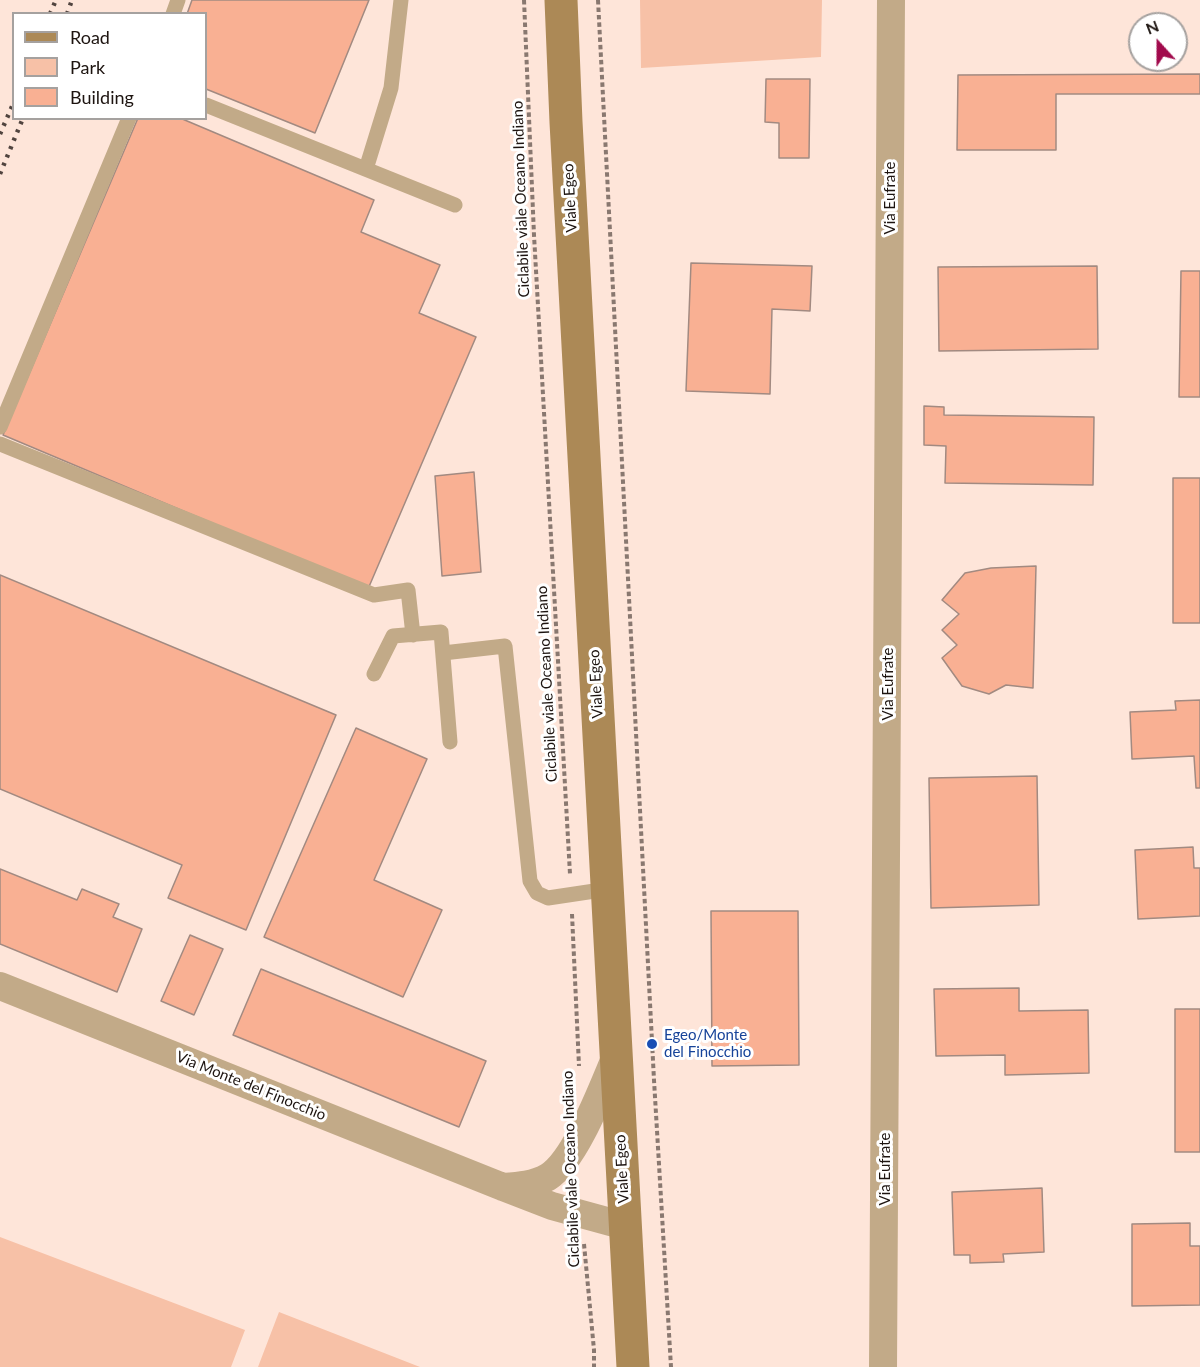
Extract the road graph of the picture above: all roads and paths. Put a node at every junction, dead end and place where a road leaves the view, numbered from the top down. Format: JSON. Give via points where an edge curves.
{"nodes":[{"id":1,"x":401,"y":0,"type":"edge"},
{"id":2,"x":524,"y":0,"type":"edge"},
{"id":3,"x":561,"y":0,"type":"edge"},
{"id":4,"x":598,"y":0,"type":"edge"},
{"id":5,"x":891,"y":0,"type":"edge"},
{"id":6,"x":207,"y":105,"type":"edge"},
{"id":7,"x":128,"y":120,"type":"edge"},
{"id":8,"x":366,"y":169,"type":"junction"},
{"id":9,"x":455,"y":205,"type":"dead end"},
{"id":10,"x":0,"y":428,"type":"edge"},
{"id":11,"x":0,"y":444,"type":"edge"},
{"id":12,"x":413,"y":635,"type":"junction"},
{"id":13,"x":442,"y":653,"type":"junction"},
{"id":14,"x":374,"y":674,"type":"dead end"},
{"id":15,"x":450,"y":742,"type":"dead end"},
{"id":16,"x":608,"y":889,"type":"junction"},
{"id":17,"x":571,"y":894,"type":"junction"},
{"id":18,"x":0,"y":986,"type":"edge"},
{"id":19,"x":616,"y":1056,"type":"junction"},
{"id":20,"x":580,"y":1077,"type":"dead end"},
{"id":21,"x":503,"y":1187,"type":"junction"},
{"id":22,"x":583,"y":1215,"type":"junction"},
{"id":23,"x":626,"y":1227,"type":"junction"},
{"id":24,"x":594,"y":1367,"type":"edge"},
{"id":25,"x":633,"y":1367,"type":"edge"},
{"id":26,"x":671,"y":1367,"type":"edge"},
{"id":27,"x":883,"y":1367,"type":"edge"}],
"edges":[{"from":1,"to":8,"type":"lane","via":[[392,88]]},
{"from":2,"to":17,"type":"path","name":"Ciclabile viale Oceano Indiano"},
{"from":3,"to":16,"type":"main road","name":"Viale Egeo"},
{"from":4,"to":26,"type":"path"},
{"from":5,"to":27,"type":"street","name":"Via Eufrate"},
{"from":6,"to":8,"type":"lane"},
{"from":7,"to":10,"type":"lane"},
{"from":8,"to":9,"type":"lane"},
{"from":11,"to":12,"type":"lane","via":[[374,595],[408,590]]},
{"from":12,"to":13,"type":"lane","via":[[441,632]]},
{"from":12,"to":14,"type":"lane","via":[[393,636]]},
{"from":13,"to":15,"type":"lane"},
{"from":13,"to":17,"type":"lane","via":[[505,646],[530,881],[537,892],[548,898]]},
{"from":16,"to":17,"type":"lane"},
{"from":16,"to":19,"type":"main road","name":"Viale Egeo"},
{"from":17,"to":20,"type":"path","name":"Ciclabile viale Oceano Indiano"},
{"from":18,"to":21,"type":"street","name":"Via Monte del Finocchio"},
{"from":19,"to":21,"type":"street","name":"Via Monte del Finocchio","via":[[584,1127],[560,1166],[550,1176],[530,1184]]},
{"from":19,"to":23,"type":"main road","name":"Viale Egeo"},
{"from":21,"to":22,"type":"street","name":"Via Monte del Finocchio"},
{"from":22,"to":23,"type":"street","name":"Via Monte del Finocchio"},
{"from":22,"to":24,"type":"path","name":"Ciclabile viale Oceano Indiano"},
{"from":23,"to":25,"type":"main road","name":"Viale Egeo"}]}
